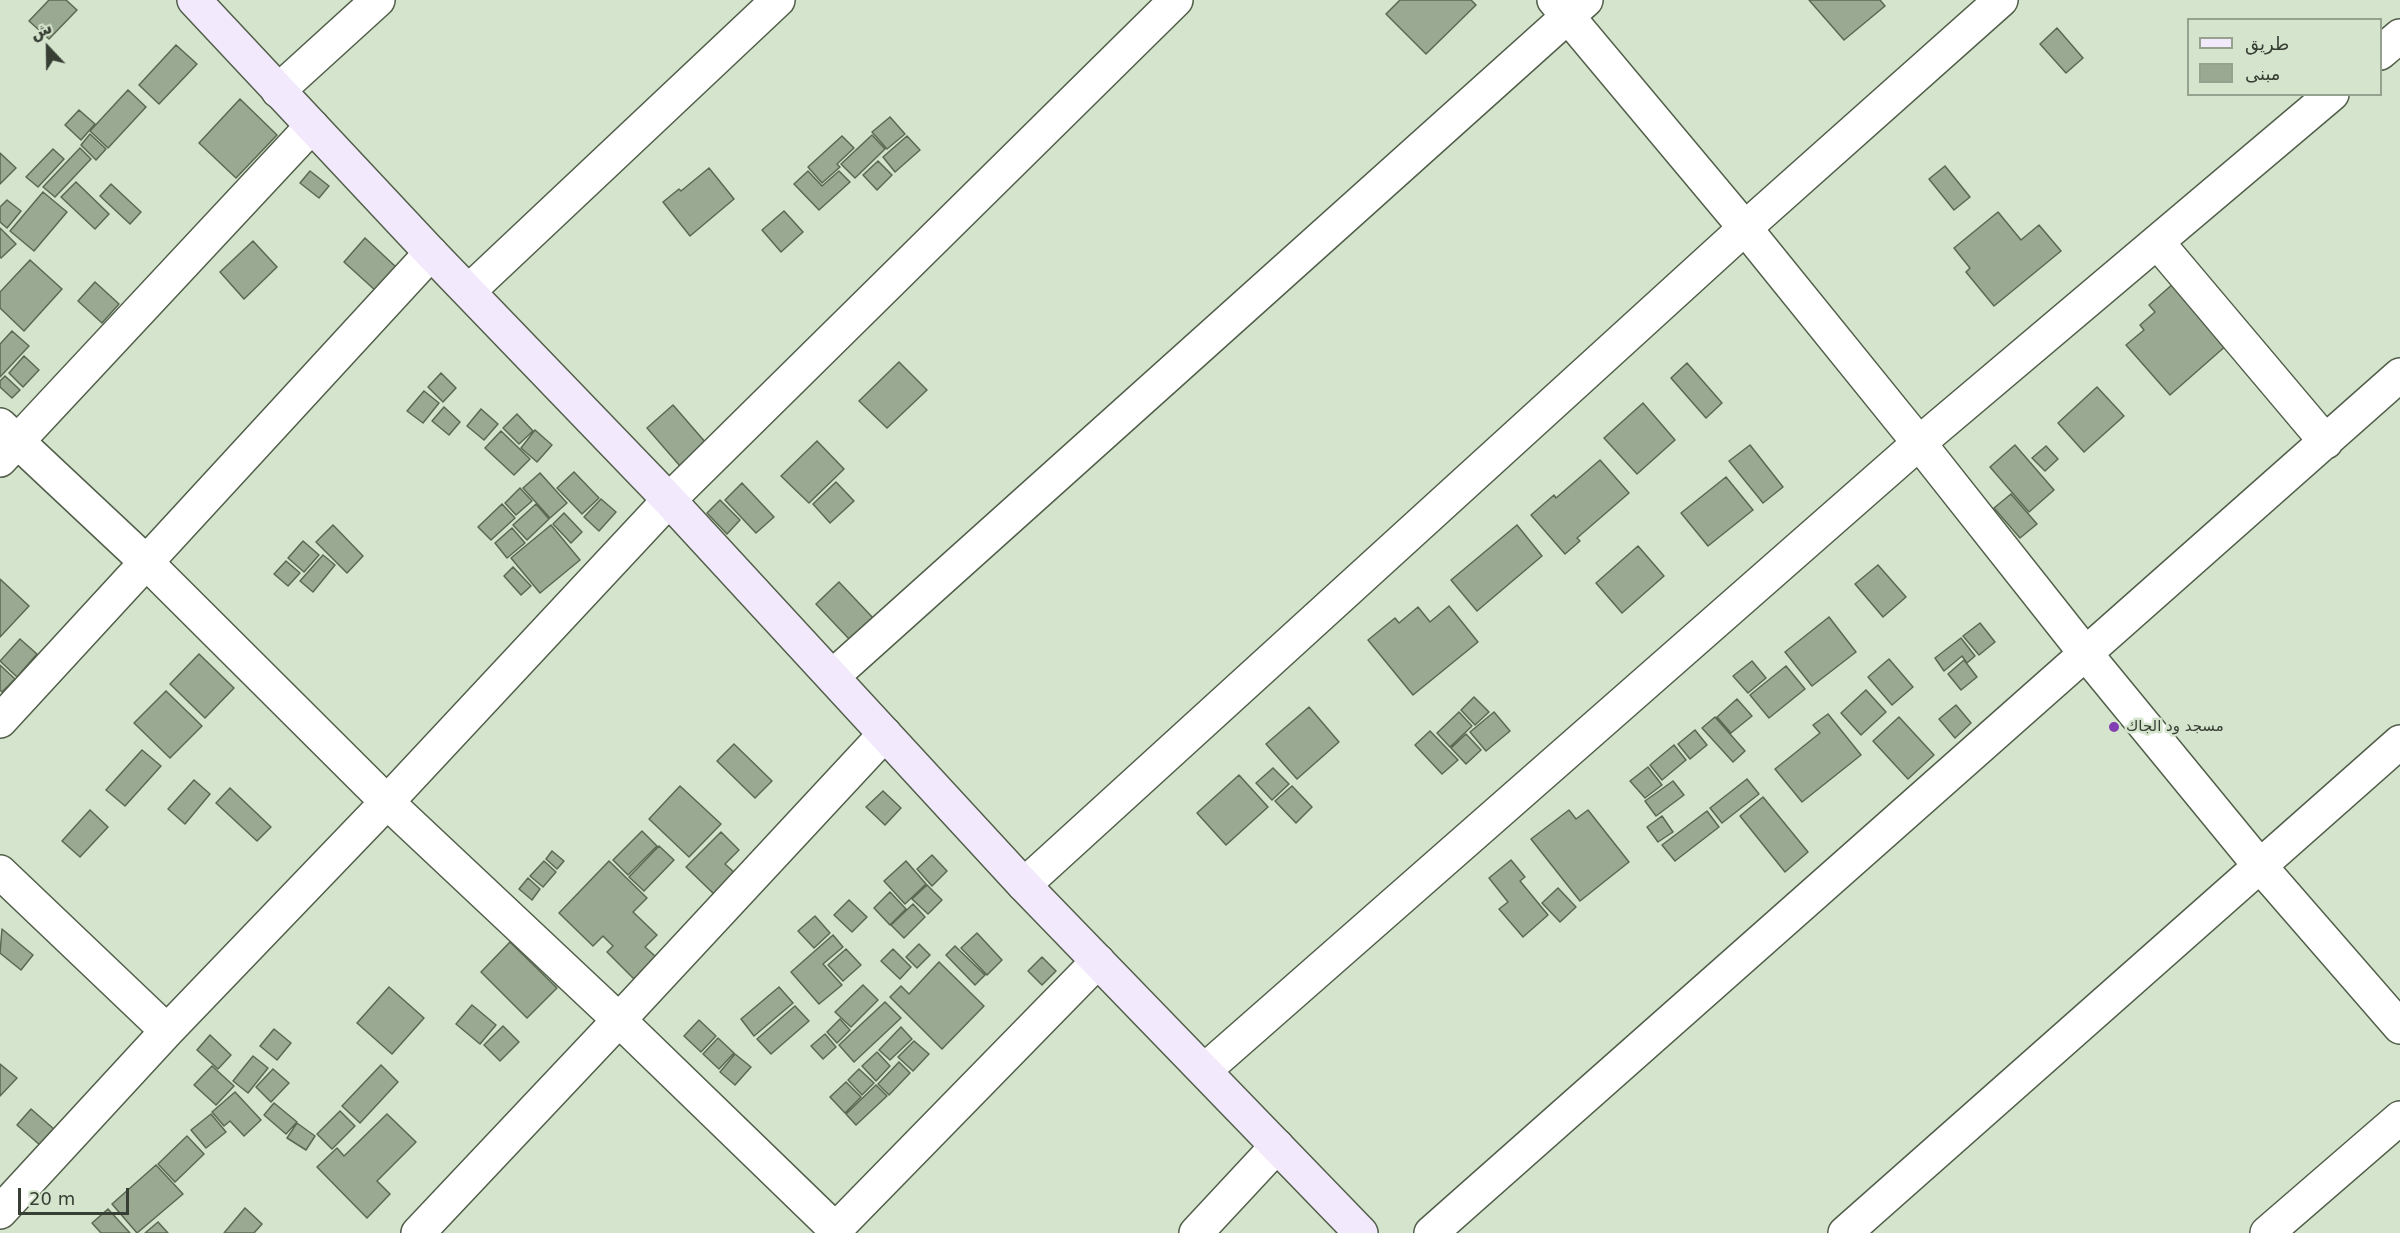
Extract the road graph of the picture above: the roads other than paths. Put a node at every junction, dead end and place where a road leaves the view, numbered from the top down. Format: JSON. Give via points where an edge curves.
{"nodes":[{"id":1,"x":194,"y":0,"type":"edge"},
{"id":2,"x":378,"y":0,"type":"edge"},
{"id":3,"x":778,"y":0,"type":"edge"},
{"id":4,"x":1176,"y":0,"type":"edge"},
{"id":5,"x":2001,"y":0,"type":"edge"},
{"id":6,"x":1569,"y":5,"type":"edge"},
{"id":7,"x":2400,"y":36,"type":"edge"},
{"id":8,"x":2382,"y":51,"type":"edge"},
{"id":9,"x":278,"y":91,"type":"junction"},
{"id":10,"x":2330,"y":96,"type":"edge"},
{"id":11,"x":312,"y":126,"type":"junction"},
{"id":12,"x":1745,"y":228,"type":"junction"},
{"id":13,"x":2158,"y":243,"type":"junction"},
{"id":14,"x":431,"y":253,"type":"junction"},
{"id":15,"x":470,"y":291,"type":"junction"},
{"id":16,"x":2400,"y":375,"type":"edge"},
{"id":17,"x":6,"y":442,"type":"edge"},
{"id":18,"x":2326,"y":442,"type":"junction"},
{"id":19,"x":1919,"y":443,"type":"junction"},
{"id":20,"x":669,"y":500,"type":"junction"},
{"id":21,"x":145,"y":561,"type":"junction"},
{"id":22,"x":2086,"y":654,"type":"junction"},
{"id":23,"x":833,"y":676,"type":"junction"},
{"id":24,"x":0,"y":721,"type":"edge"},
{"id":25,"x":885,"y":734,"type":"junction"},
{"id":26,"x":2400,"y":742,"type":"edge"},
{"id":27,"x":387,"y":802,"type":"junction"},
{"id":28,"x":2260,"y":866,"type":"junction"},
{"id":29,"x":0,"y":872,"type":"edge"},
{"id":30,"x":1024,"y":885,"type":"junction"},
{"id":31,"x":1098,"y":961,"type":"junction"},
{"id":32,"x":619,"y":1020,"type":"junction"},
{"id":33,"x":2400,"y":1028,"type":"edge"},
{"id":34,"x":167,"y":1030,"type":"junction"},
{"id":35,"x":1205,"y":1070,"type":"junction"},
{"id":36,"x":2400,"y":1118,"type":"edge"},
{"id":37,"x":1277,"y":1146,"type":"junction"},
{"id":38,"x":0,"y":1212,"type":"edge"},
{"id":39,"x":836,"y":1232,"type":"edge"},
{"id":40,"x":418,"y":1233,"type":"edge"},
{"id":41,"x":1196,"y":1233,"type":"edge"},
{"id":42,"x":1361,"y":1233,"type":"edge"},
{"id":43,"x":1431,"y":1233,"type":"edge"},
{"id":44,"x":1845,"y":1233,"type":"edge"},
{"id":45,"x":2267,"y":1233,"type":"edge"}],
"edges":[{"from":1,"to":9,"type":"street"},
{"from":2,"to":9,"type":"street"},
{"from":3,"to":15,"type":"street"},
{"from":4,"to":20,"type":"street"},
{"from":5,"to":12,"type":"street"},
{"from":6,"to":12,"type":"street"},
{"from":6,"to":23,"type":"street"},
{"from":7,"to":8,"type":"street"},
{"from":9,"to":11,"type":"street"},
{"from":10,"to":13,"type":"street"},
{"from":11,"to":14,"type":"street"},
{"from":11,"to":17,"type":"street"},
{"from":12,"to":19,"type":"street"},
{"from":12,"to":30,"type":"street"},
{"from":13,"to":18,"type":"street"},
{"from":13,"to":19,"type":"street"},
{"from":14,"to":15,"type":"street"},
{"from":14,"to":21,"type":"street"},
{"from":15,"to":20,"type":"street"},
{"from":16,"to":18,"type":"street"},
{"from":17,"to":21,"type":"street"},
{"from":18,"to":22,"type":"street"},
{"from":19,"to":22,"type":"street"},
{"from":19,"to":35,"type":"street"},
{"from":20,"to":23,"type":"street"},
{"from":20,"to":27,"type":"street"},
{"from":21,"to":24,"type":"street"},
{"from":21,"to":27,"type":"street"},
{"from":22,"to":28,"type":"street"},
{"from":22,"to":43,"type":"street"},
{"from":23,"to":25,"type":"street"},
{"from":25,"to":30,"type":"street"},
{"from":25,"to":32,"type":"street"},
{"from":26,"to":28,"type":"street"},
{"from":27,"to":32,"type":"street"},
{"from":27,"to":34,"type":"street"},
{"from":28,"to":33,"type":"street"},
{"from":28,"to":44,"type":"street"},
{"from":29,"to":34,"type":"street"},
{"from":30,"to":31,"type":"street"},
{"from":31,"to":35,"type":"street"},
{"from":31,"to":39,"type":"street"},
{"from":32,"to":39,"type":"street"},
{"from":32,"to":40,"type":"street"},
{"from":34,"to":38,"type":"street"},
{"from":35,"to":37,"type":"street"},
{"from":36,"to":45,"type":"street"},
{"from":37,"to":41,"type":"street"},
{"from":37,"to":42,"type":"street"}]}
